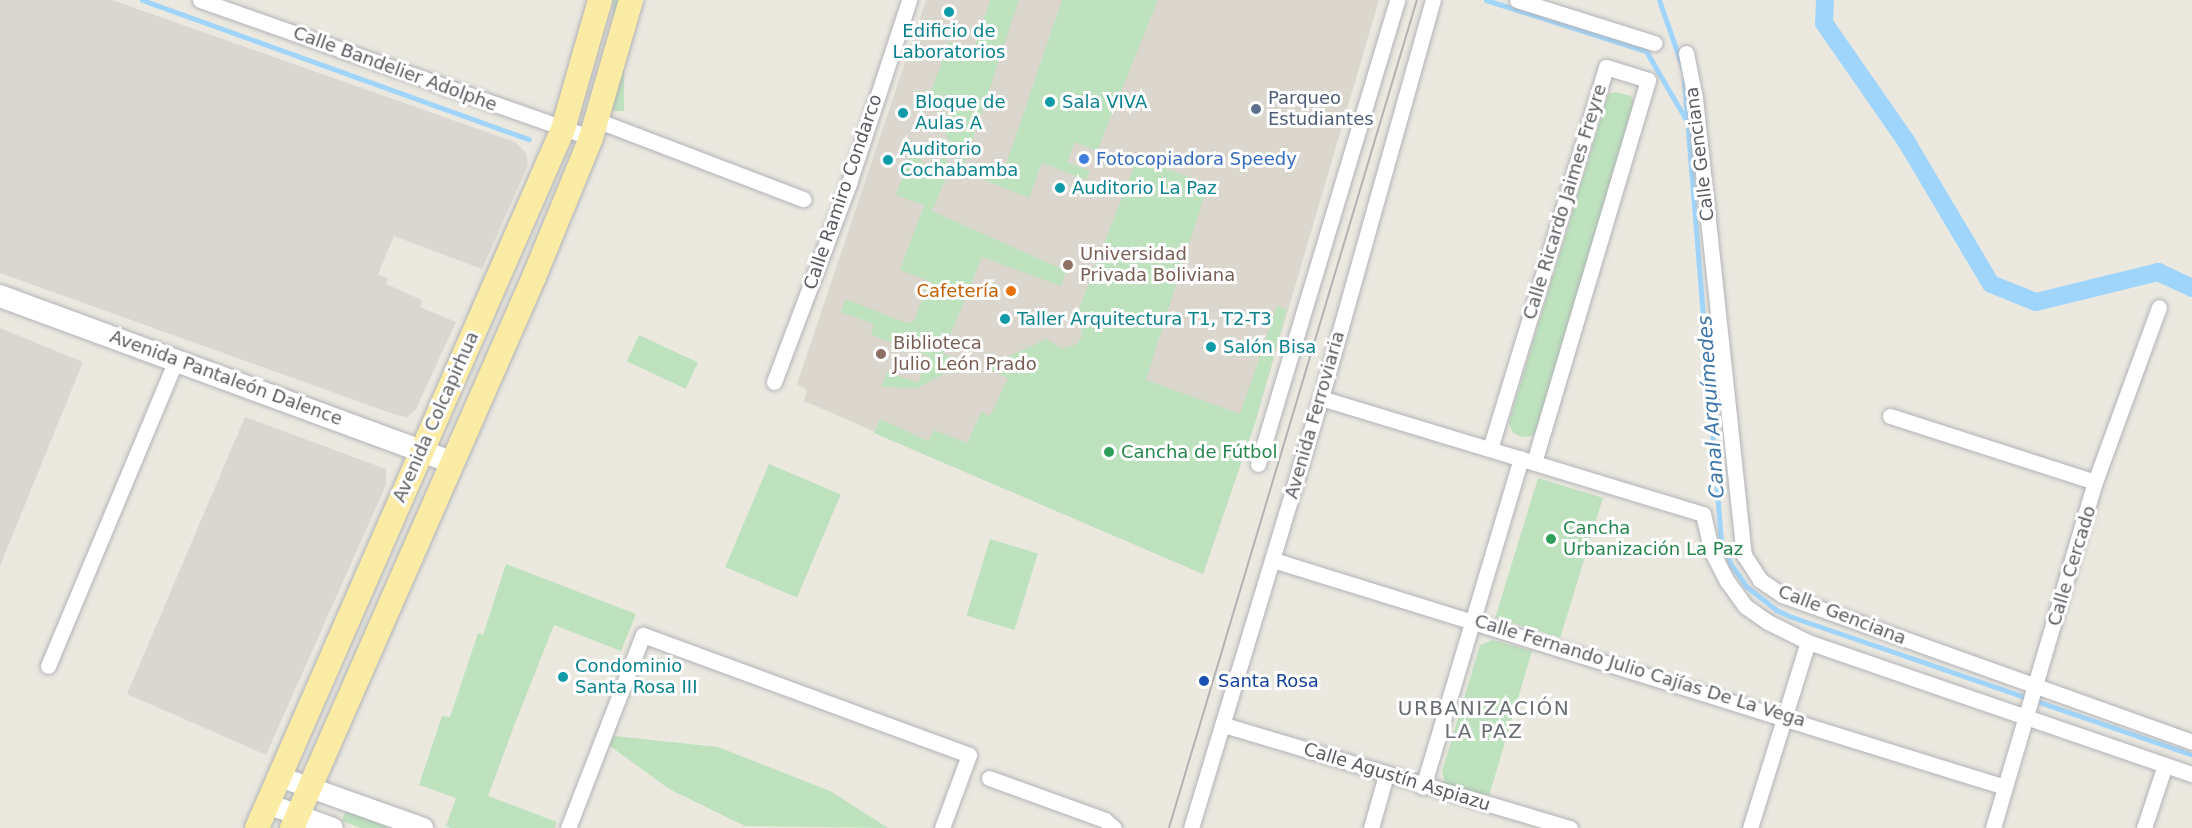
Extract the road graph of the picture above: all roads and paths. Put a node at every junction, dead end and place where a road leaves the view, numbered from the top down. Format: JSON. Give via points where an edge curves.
{"nodes":[{"id":1,"x":200,"y":0,"type":"edge"},
{"id":2,"x":600,"y":0,"type":"edge"},
{"id":3,"x":631,"y":0,"type":"edge"},
{"id":4,"x":909,"y":0,"type":"edge"},
{"id":5,"x":1397,"y":0,"type":"edge"},
{"id":6,"x":1433,"y":0,"type":"edge"},
{"id":7,"x":1517,"y":0,"type":"edge"},
{"id":8,"x":1654,"y":43,"type":"dead end"},
{"id":9,"x":1686,"y":53,"type":"dead end"},
{"id":10,"x":563,"y":129,"type":"junction"},
{"id":11,"x":594,"y":129,"type":"junction"},
{"id":12,"x":803,"y":199,"type":"dead end"},
{"id":13,"x":0,"y":296,"type":"edge"},
{"id":14,"x":2158,"y":307,"type":"dead end"},
{"id":15,"x":176,"y":360,"type":"junction"},
{"id":16,"x":774,"y":382,"type":"dead end"},
{"id":17,"x":1321,"y":398,"type":"junction"},
{"id":18,"x":1890,"y":416,"type":"dead end"},
{"id":19,"x":421,"y":449,"type":"junction"},
{"id":20,"x":1490,"y":449,"type":"junction"},
{"id":21,"x":1528,"y":460,"type":"junction"},
{"id":22,"x":452,"y":462,"type":"junction"},
{"id":23,"x":1258,"y":464,"type":"dead end"},
{"id":24,"x":2095,"y":482,"type":"junction"},
{"id":25,"x":1273,"y":560,"type":"junction"},
{"id":26,"x":1473,"y":619,"type":"junction"},
{"id":27,"x":1808,"y":642,"type":"junction"},
{"id":28,"x":48,"y":666,"type":"dead end"},
{"id":29,"x":2035,"y":691,"type":"junction"},
{"id":30,"x":1784,"y":716,"type":"junction"},
{"id":31,"x":2027,"y":716,"type":"junction"},
{"id":32,"x":1224,"y":725,"type":"junction"},
{"id":33,"x":2192,"y":742,"type":"edge"},
{"id":34,"x":2165,"y":765,"type":"junction"},
{"id":35,"x":2192,"y":774,"type":"edge"},
{"id":36,"x":1386,"y":775,"type":"junction"},
{"id":37,"x":280,"y":777,"type":"junction"},
{"id":38,"x":989,"y":778,"type":"dead end"},
{"id":39,"x":1423,"y":787,"type":"junction"},
{"id":40,"x":2006,"y":787,"type":"junction"},
{"id":41,"x":309,"y":788,"type":"junction"},
{"id":42,"x":268,"y":804,"type":"junction"},
{"id":43,"x":295,"y":822,"type":"edge"},
{"id":44,"x":1544,"y":824,"type":"edge"},
{"id":45,"x":257,"y":828,"type":"edge"},
{"id":46,"x":333,"y":828,"type":"edge"},
{"id":47,"x":423,"y":828,"type":"edge"},
{"id":48,"x":570,"y":828,"type":"edge"},
{"id":49,"x":942,"y":828,"type":"edge"},
{"id":50,"x":1114,"y":828,"type":"edge"},
{"id":51,"x":1191,"y":828,"type":"edge"},
{"id":52,"x":1371,"y":828,"type":"edge"},
{"id":53,"x":1570,"y":828,"type":"edge"},
{"id":54,"x":1750,"y":828,"type":"edge"},
{"id":55,"x":1993,"y":828,"type":"edge"},
{"id":56,"x":2144,"y":828,"type":"edge"}],
"edges":[{"from":1,"to":10,"type":"street","name":"Calle Bandelier Adolphe"},
{"from":2,"to":10,"type":"main road","name":"Avenida Colcapirhua"},
{"from":3,"to":11,"type":"main road","name":"Avenida Colcapirhua"},
{"from":4,"to":16,"type":"street","name":"Calle Ramiro Condarco","via":[[849,183]]},
{"from":5,"to":23,"type":"street"},
{"from":6,"to":17,"type":"street","name":"Avenida Ferroviaria"},
{"from":7,"to":8,"type":"street"},
{"from":9,"to":29,"type":"street","name":"Calle Genciana","via":[[1695,98],[1744,555],[1760,580],[1782,595]]},
{"from":10,"to":11,"type":"street","name":"Calle Bandelier Adolphe"},
{"from":10,"to":19,"type":"main road","name":"Avenida Colcapirhua"},
{"from":11,"to":12,"type":"street","name":"Calle Bandelier Adolphe"},
{"from":11,"to":22,"type":"main road","name":"Avenida Colcapirhua"},
{"from":13,"to":15,"type":"main road","name":"Avenida Pantaleón Dalence"},
{"from":14,"to":24,"type":"street","name":"Calle Cercado"},
{"from":15,"to":19,"type":"main road","name":"Avenida Pantaleón Dalence"},
{"from":15,"to":28,"type":"street"},
{"from":17,"to":20,"type":"street"},
{"from":17,"to":25,"type":"street","name":"Avenida Ferroviaria"},
{"from":18,"to":24,"type":"street"},
{"from":19,"to":22,"type":"main road","name":"Avenida Pantaleón Dalence"},
{"from":19,"to":37,"type":"main road","name":"Avenida Colcapirhua"},
{"from":20,"to":21,"type":"street"},
{"from":20,"to":21,"type":"street","name":"Calle Ricardo Jaimes Freyre","via":[[1606,67],[1648,80]]},
{"from":21,"to":26,"type":"street"},
{"from":21,"to":27,"type":"street","name":"Calle Genciana","via":[[1703,514],[1711,549],[1726,581],[1745,606]]},
{"from":22,"to":41,"type":"main road","name":"Avenida Colcapirhua"},
{"from":24,"to":29,"type":"street","name":"Calle Cercado"},
{"from":25,"to":26,"type":"street","name":"Calle Fernando Julio Cajías De La Vega"},
{"from":25,"to":32,"type":"street","name":"Avenida Ferroviaria"},
{"from":26,"to":30,"type":"street","name":"Calle Fernando Julio Cajías De La Vega"},
{"from":26,"to":39,"type":"street"},
{"from":27,"to":30,"type":"street"},
{"from":27,"to":31,"type":"street","name":"Calle Genciana"},
{"from":29,"to":31,"type":"street","name":"Calle Cercado"},
{"from":29,"to":33,"type":"street","name":"Calle Genciana"},
{"from":30,"to":40,"type":"street","name":"Calle Fernando Julio Cajías De La Vega"},
{"from":30,"to":54,"type":"street"},
{"from":31,"to":34,"type":"street","name":"Calle Genciana"},
{"from":31,"to":40,"type":"street","name":"Calle Cercado"},
{"from":32,"to":36,"type":"street","name":"Calle Agustín Aspiazu"},
{"from":32,"to":51,"type":"street","name":"Avenida Ferroviaria"},
{"from":34,"to":35,"type":"street","name":"Calle Genciana"},
{"from":34,"to":56,"type":"street"},
{"from":36,"to":39,"type":"street","name":"Calle Agustín Aspiazu"},
{"from":36,"to":52,"type":"street"},
{"from":37,"to":41,"type":"street"},
{"from":37,"to":42,"type":"main road","name":"Avenida Colcapirhua"},
{"from":38,"to":50,"type":"street","via":[[1105,820]]},
{"from":39,"to":44,"type":"street","name":"Calle Agustín Aspiazu"},
{"from":40,"to":55,"type":"street","name":"Calle Cercado"},
{"from":41,"to":43,"type":"main road","name":"Avenida Colcapirhua"},
{"from":41,"to":47,"type":"street"},
{"from":42,"to":43,"type":"street"},
{"from":42,"to":45,"type":"main road","name":"Avenida Colcapirhua"},
{"from":43,"to":46,"type":"street"},
{"from":44,"to":53,"type":"street","name":"Calle Agustín Aspiazu"},
{"from":48,"to":49,"type":"street","via":[[643,635],[969,755]]}]}
